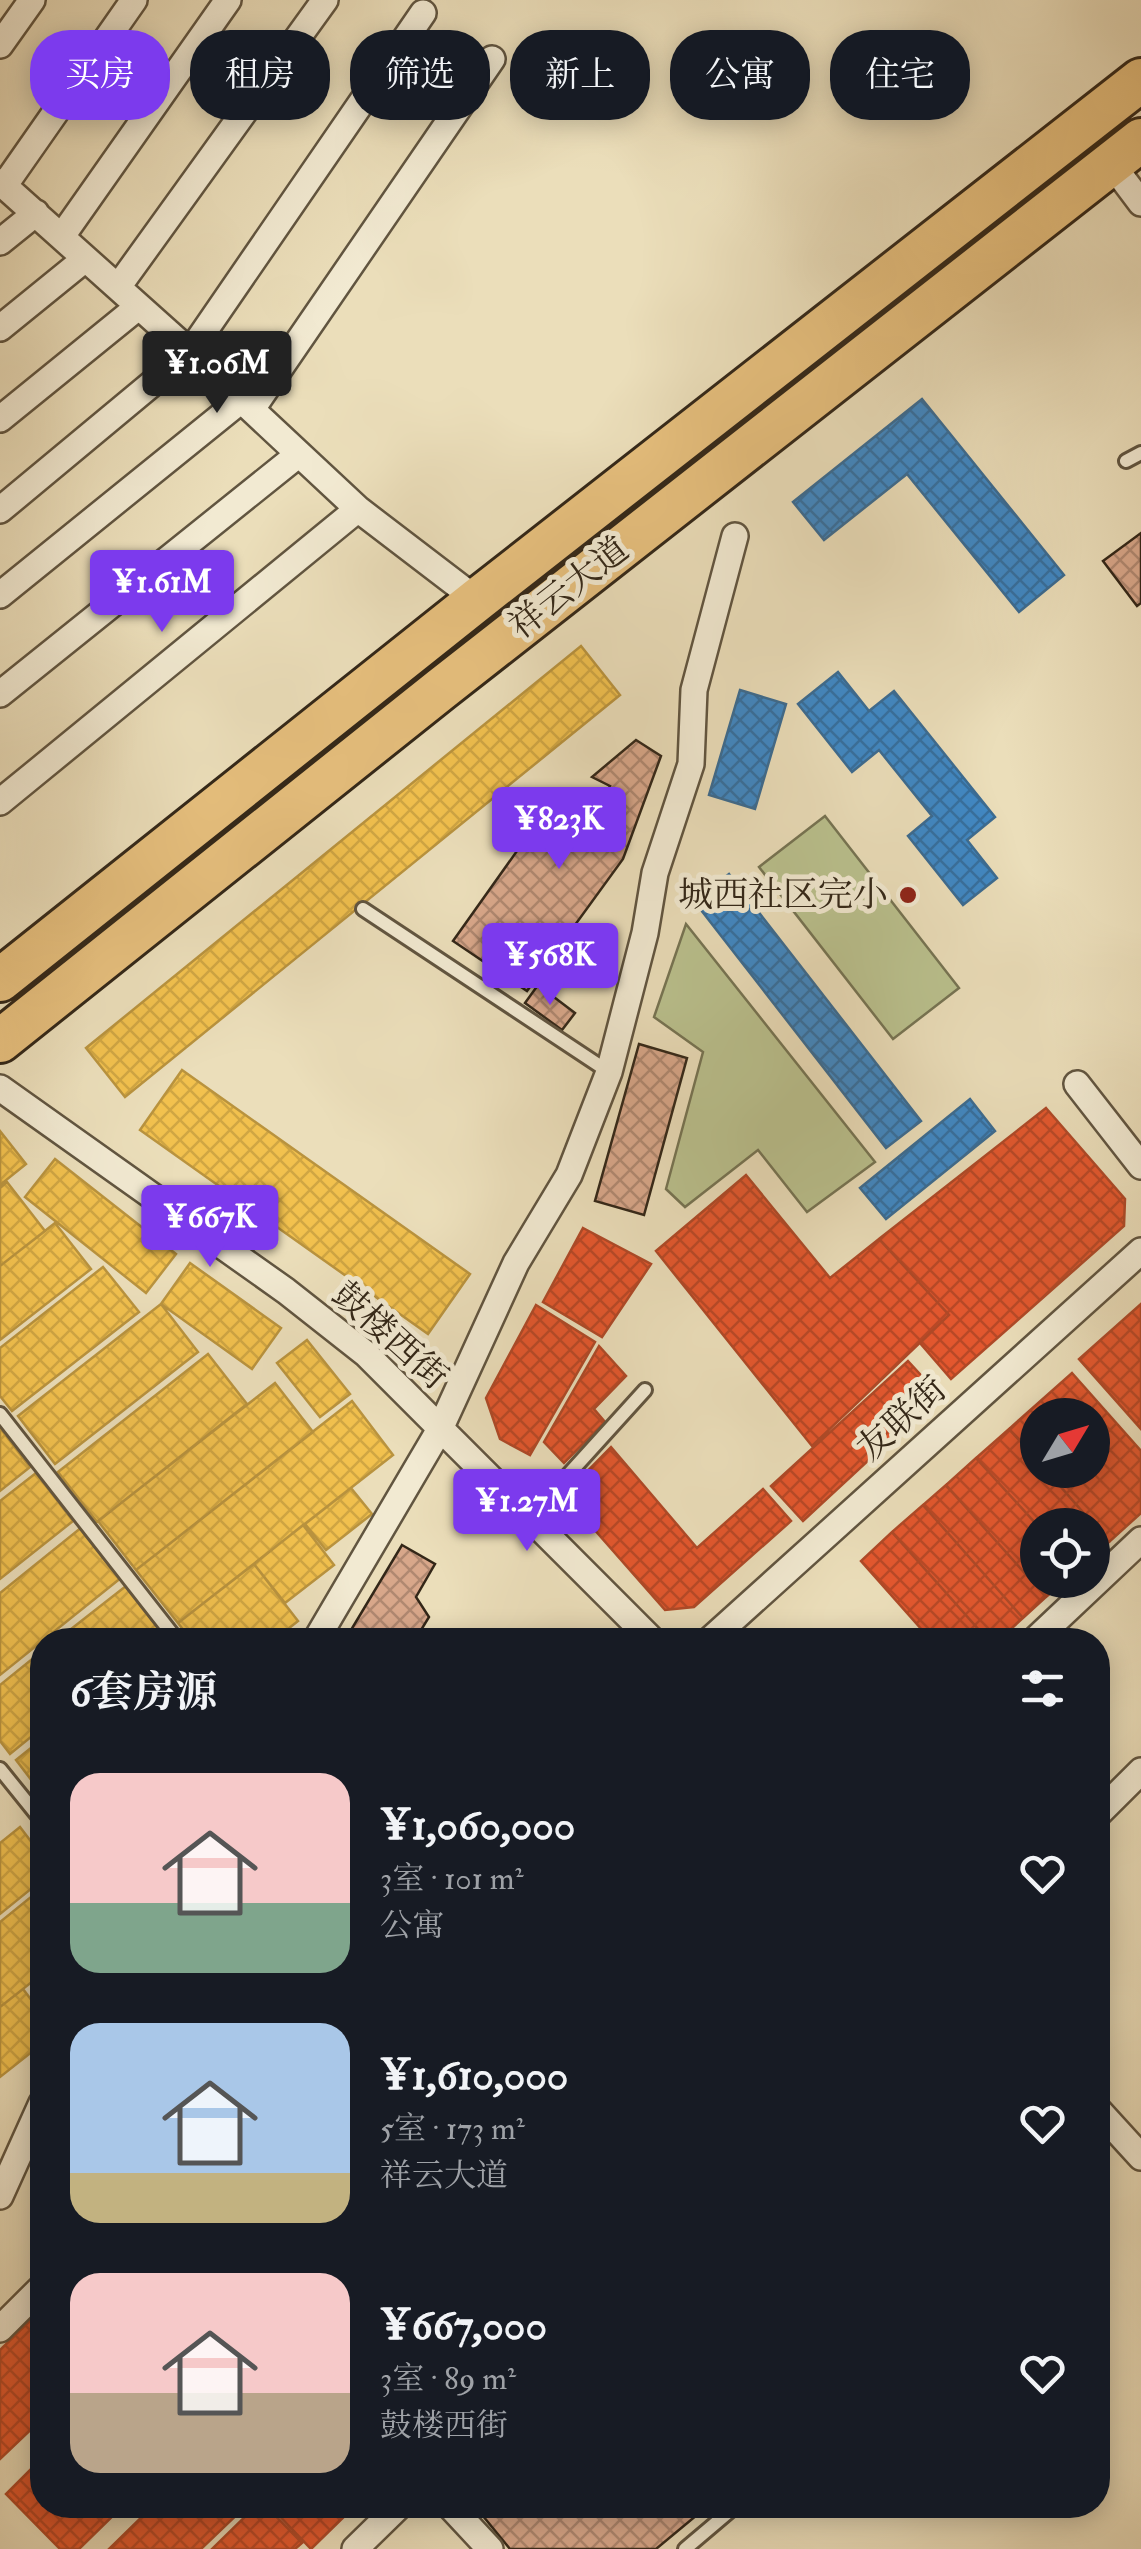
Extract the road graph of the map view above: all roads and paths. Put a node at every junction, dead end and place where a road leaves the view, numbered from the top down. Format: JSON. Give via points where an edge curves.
{"nodes":[{"id":1,"x":32,"y":0,"type":"edge"},
{"id":2,"x":134,"y":0,"type":"edge"},
{"id":3,"x":228,"y":0,"type":"edge"},
{"id":4,"x":325,"y":0,"type":"edge"},
{"id":5,"x":424,"y":13,"type":"dead end"},
{"id":6,"x":0,"y":45,"type":"edge"},
{"id":7,"x":492,"y":60,"type":"dead end"},
{"id":8,"x":1141,"y":80,"type":"edge"},
{"id":9,"x":1126,"y":151,"type":"edge"},
{"id":10,"x":2,"y":184,"type":"edge"},
{"id":11,"x":1141,"y":203,"type":"edge"},
{"id":12,"x":36,"y":213,"type":"junction"},
{"id":13,"x":62,"y":236,"type":"junction"},
{"id":14,"x":0,"y":242,"type":"edge"},
{"id":15,"x":86,"y":259,"type":"junction"},
{"id":16,"x":118,"y":287,"type":"junction"},
{"id":17,"x":138,"y":307,"type":"junction"},
{"id":18,"x":0,"y":328,"type":"edge"},
{"id":19,"x":190,"y":352,"type":"junction"},
{"id":20,"x":246,"y":405,"type":"junction"},
{"id":21,"x":0,"y":419,"type":"edge"},
{"id":22,"x":1141,"y":453,"type":"edge"},
{"id":23,"x":299,"y":454,"type":"junction"},
{"id":24,"x":1126,"y":461,"type":"dead end"},
{"id":25,"x":0,"y":510,"type":"edge"},
{"id":26,"x":358,"y":510,"type":"junction"},
{"id":27,"x":735,"y":536,"type":"dead end"},
{"id":28,"x":0,"y":596,"type":"edge"},
{"id":29,"x":477,"y":600,"type":"junction"},
{"id":30,"x":0,"y":694,"type":"edge"},
{"id":31,"x":0,"y":802,"type":"edge"},
{"id":32,"x":363,"y":909,"type":"dead end"},
{"id":33,"x":0,"y":980,"type":"edge"},
{"id":34,"x":0,"y":1041,"type":"edge"},
{"id":35,"x":609,"y":1072,"type":"junction"},
{"id":36,"x":1077,"y":1084,"type":"dead end"},
{"id":37,"x":0,"y":1088,"type":"edge"},
{"id":38,"x":1141,"y":1166,"type":"edge"},
{"id":39,"x":1141,"y":1250,"type":"edge"},
{"id":40,"x":645,"y":1390,"type":"dead end"},
{"id":41,"x":0,"y":1414,"type":"edge"},
{"id":42,"x":440,"y":1429,"type":"junction"},
{"id":43,"x":529,"y":1518,"type":"junction"},
{"id":44,"x":1141,"y":1540,"type":"edge"},
{"id":45,"x":167,"y":1628,"type":"edge"},
{"id":46,"x":323,"y":1628,"type":"edge"},
{"id":47,"x":640,"y":1628,"type":"edge"},
{"id":48,"x":723,"y":1628,"type":"edge"},
{"id":49,"x":1048,"y":1628,"type":"edge"},
{"id":50,"x":0,"y":1769,"type":"edge"},
{"id":51,"x":1141,"y":1770,"type":"edge"},
{"id":52,"x":1110,"y":1802,"type":"edge"},
{"id":53,"x":30,"y":1807,"type":"edge"},
{"id":54,"x":30,"y":2121,"type":"edge"},
{"id":55,"x":1110,"y":2123,"type":"edge"},
{"id":56,"x":6,"y":2157,"type":"edge"},
{"id":57,"x":1141,"y":2157,"type":"edge"},
{"id":58,"x":0,"y":2196,"type":"edge"},
{"id":59,"x":30,"y":2299,"type":"edge"},
{"id":60,"x":0,"y":2329,"type":"edge"},
{"id":61,"x":387,"y":2518,"type":"edge"},
{"id":62,"x":461,"y":2518,"type":"edge"},
{"id":63,"x":722,"y":2518,"type":"edge"},
{"id":64,"x":355,"y":2549,"type":"edge"},
{"id":65,"x":490,"y":2549,"type":"edge"},
{"id":66,"x":685,"y":2549,"type":"edge"}],
"edges":[{"from":1,"to":6,"type":"street"},
{"from":2,"to":10,"type":"street"},
{"from":3,"to":13,"type":"street"},
{"from":4,"to":16,"type":"street"},
{"from":5,"to":19,"type":"street"},
{"from":7,"to":20,"type":"street"},
{"from":8,"to":29,"type":"highway","name":"祥云大道"},
{"from":9,"to":11,"type":"street"},
{"from":9,"to":34,"type":"highway","name":"祥云大道"},
{"from":10,"to":12,"type":"street"},
{"from":12,"to":13,"type":"street"},
{"from":12,"to":14,"type":"street"},
{"from":13,"to":15,"type":"street"},
{"from":15,"to":16,"type":"street"},
{"from":15,"to":18,"type":"street"},
{"from":16,"to":17,"type":"street"},
{"from":17,"to":19,"type":"street"},
{"from":17,"to":21,"type":"street"},
{"from":19,"to":20,"type":"street"},
{"from":19,"to":25,"type":"street"},
{"from":20,"to":23,"type":"street"},
{"from":20,"to":28,"type":"street"},
{"from":22,"to":24,"type":"lane"},
{"from":23,"to":26,"type":"street"},
{"from":23,"to":30,"type":"street"},
{"from":26,"to":29,"type":"street"},
{"from":26,"to":31,"type":"street"},
{"from":27,"to":35,"type":"street","via":[[694,690],[690,764],[656,872]]},
{"from":29,"to":33,"type":"highway","name":"祥云大道"},
{"from":32,"to":35,"type":"lane"},
{"from":35,"to":42,"type":"street","via":[[569,1175],[516,1262]]},
{"from":36,"to":38,"type":"street"},
{"from":37,"to":42,"type":"street","name":"鼓楼西街","via":[[286,1291],[366,1354]]},
{"from":39,"to":48,"type":"street","name":"友联街"},
{"from":40,"to":43,"type":"lane"},
{"from":41,"to":45,"type":"lane"},
{"from":42,"to":43,"type":"street","name":"鼓楼西街"},
{"from":42,"to":46,"type":"street"},
{"from":43,"to":47,"type":"street","name":"鼓楼西街"},
{"from":44,"to":49,"type":"street"},
{"from":50,"to":53,"type":"lane"},
{"from":51,"to":52,"type":"street"},
{"from":54,"to":56,"type":"street"},
{"from":55,"to":57,"type":"street"},
{"from":56,"to":58,"type":"street"},
{"from":59,"to":60,"type":"street"},
{"from":61,"to":64,"type":"street"},
{"from":62,"to":65,"type":"street"},
{"from":63,"to":66,"type":"lane"}]}
